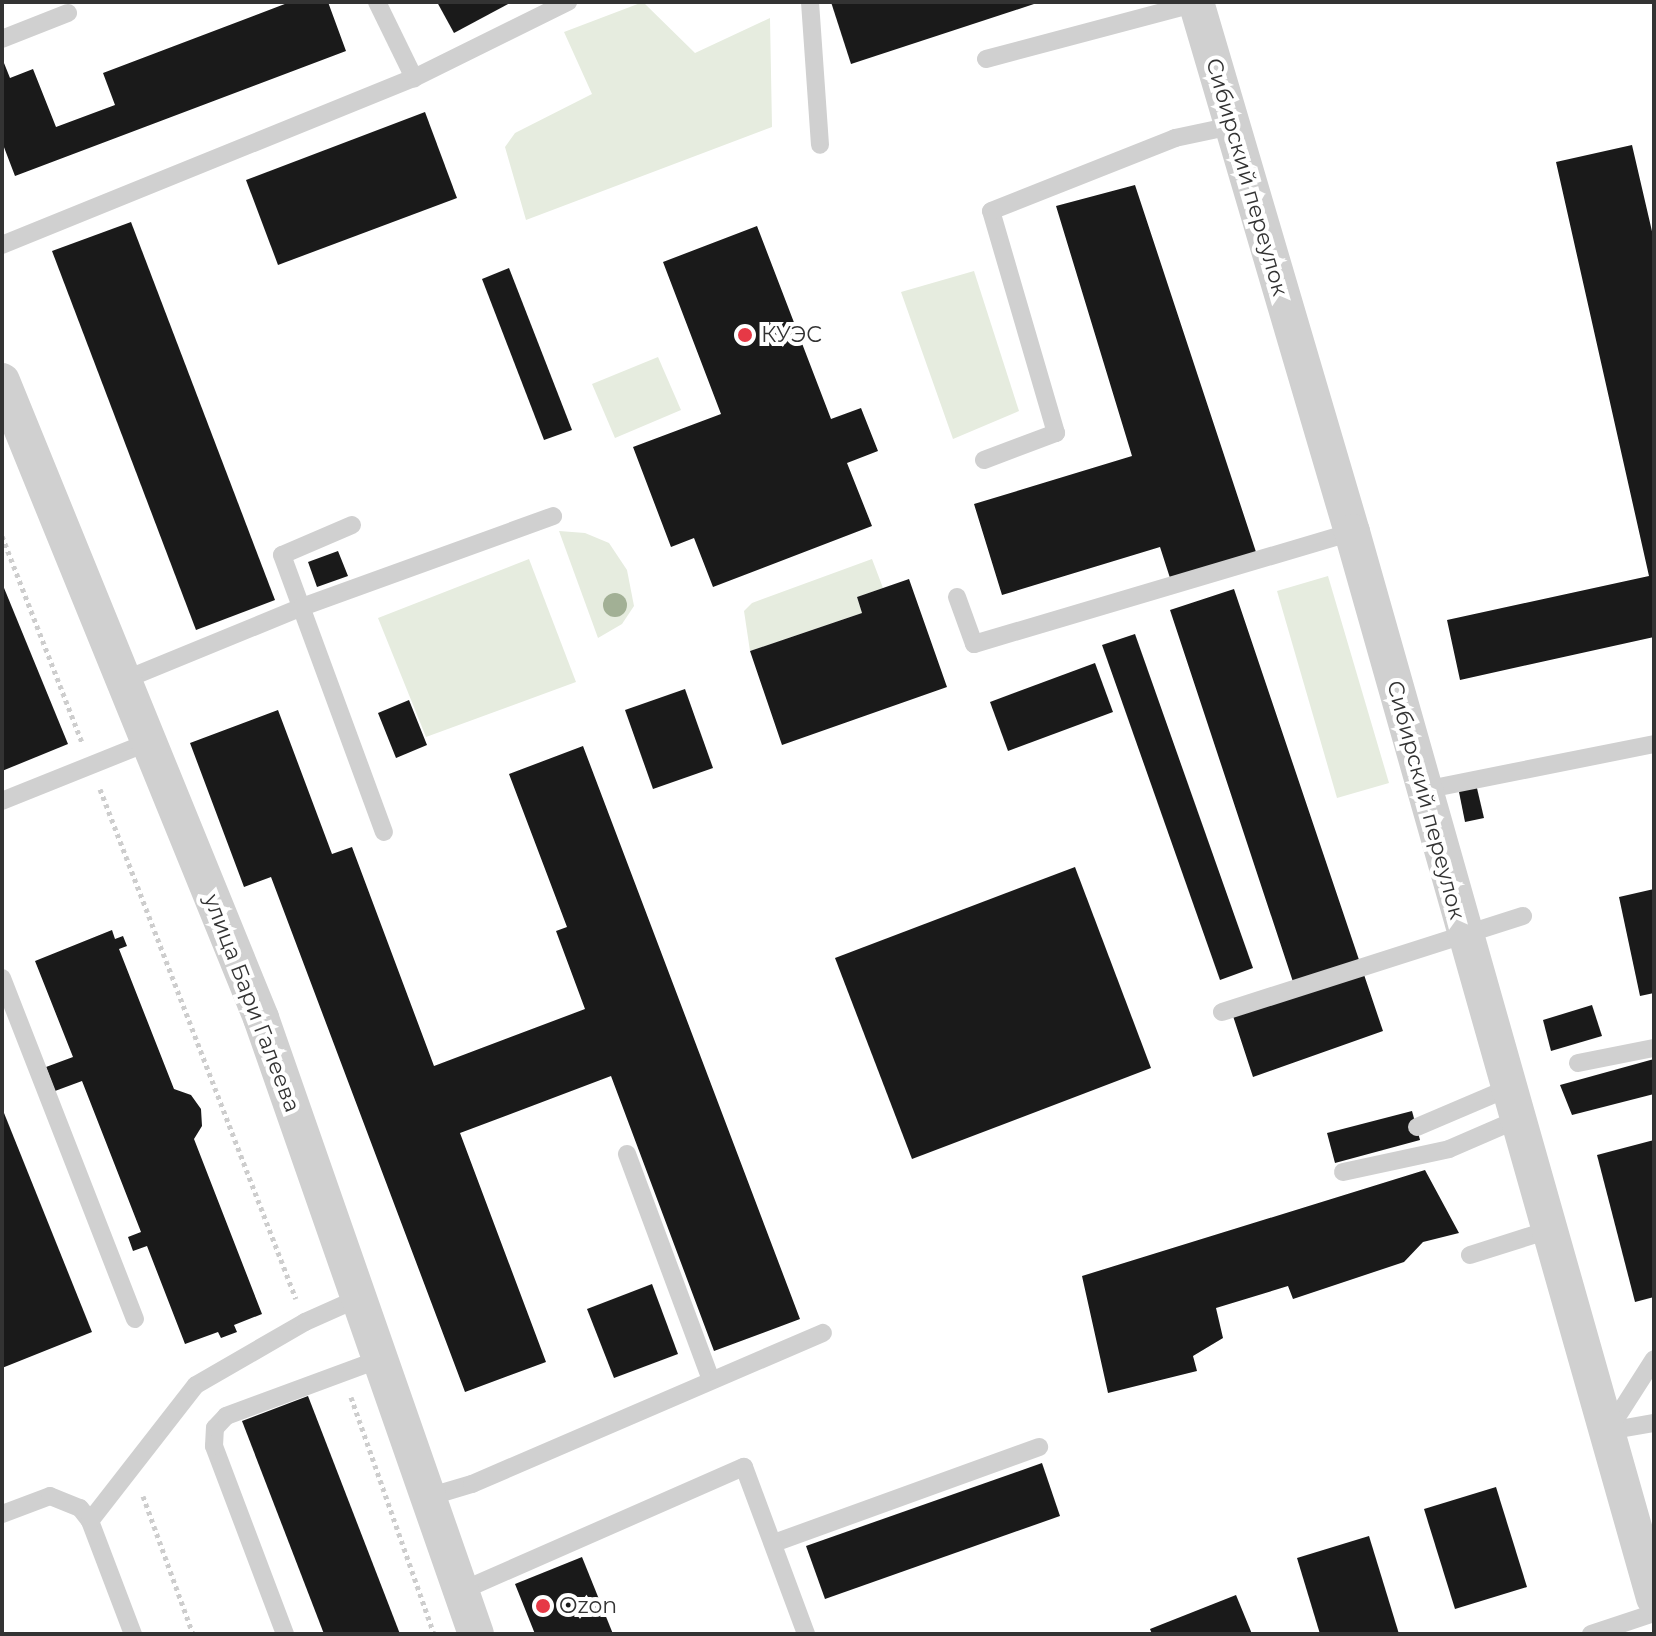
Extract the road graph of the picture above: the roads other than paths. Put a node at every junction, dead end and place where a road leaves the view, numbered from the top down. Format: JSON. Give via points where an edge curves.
{"nodes":[{"id":1,"x":377,"y":2,"type":"edge"},
{"id":2,"x":568,"y":2,"type":"edge"},
{"id":3,"x":810,"y":2,"type":"edge"},
{"id":4,"x":1196,"y":2,"type":"edge"},
{"id":5,"x":68,"y":13,"type":"dead end"},
{"id":6,"x":2,"y":39,"type":"edge"},
{"id":7,"x":986,"y":59,"type":"dead end"},
{"id":8,"x":414,"y":78,"type":"junction"},
{"id":9,"x":1232,"y":126,"type":"junction"},
{"id":10,"x":820,"y":145,"type":"dead end"},
{"id":11,"x":2,"y":245,"type":"edge"},
{"id":12,"x":2,"y":381,"type":"edge"},
{"id":13,"x":984,"y":460,"type":"dead end"},
{"id":14,"x":553,"y":516,"type":"dead end"},
{"id":15,"x":352,"y":525,"type":"dead end"},
{"id":16,"x":1352,"y":532,"type":"junction"},
{"id":17,"x":957,"y":597,"type":"dead end"},
{"id":18,"x":302,"y":607,"type":"junction"},
{"id":19,"x":124,"y":680,"type":"junction"},
{"id":20,"x":149,"y":742,"type":"junction"},
{"id":21,"x":1654,"y":744,"type":"edge"},
{"id":22,"x":1424,"y":790,"type":"junction"},
{"id":23,"x":2,"y":801,"type":"edge"},
{"id":24,"x":384,"y":832,"type":"dead end"},
{"id":25,"x":1523,"y":916,"type":"dead end"},
{"id":26,"x":1464,"y":934,"type":"junction"},
{"id":27,"x":2,"y":978,"type":"edge"},
{"id":28,"x":1222,"y":1012,"type":"dead end"},
{"id":29,"x":1654,"y":1048,"type":"edge"},
{"id":30,"x":1578,"y":1063,"type":"dead end"},
{"id":31,"x":1511,"y":1104,"type":"junction"},
{"id":32,"x":1417,"y":1127,"type":"dead end"},
{"id":33,"x":627,"y":1154,"type":"dead end"},
{"id":34,"x":1343,"y":1172,"type":"dead end"},
{"id":35,"x":1549,"y":1230,"type":"junction"},
{"id":36,"x":1470,"y":1255,"type":"dead end"},
{"id":37,"x":359,"y":1298,"type":"junction"},
{"id":38,"x":135,"y":1319,"type":"dead end"},
{"id":39,"x":823,"y":1333,"type":"dead end"},
{"id":40,"x":380,"y":1359,"type":"junction"},
{"id":41,"x":1654,"y":1359,"type":"edge"},
{"id":42,"x":711,"y":1380,"type":"junction"},
{"id":43,"x":1654,"y":1423,"type":"edge"},
{"id":44,"x":1608,"y":1431,"type":"junction"},
{"id":45,"x":1039,"y":1447,"type":"dead end"},
{"id":46,"x":428,"y":1497,"type":"junction"},
{"id":47,"x":2,"y":1514,"type":"edge"},
{"id":48,"x":90,"y":1521,"type":"junction"},
{"id":49,"x":774,"y":1543,"type":"junction"},
{"id":50,"x":461,"y":1591,"type":"junction"},
{"id":51,"x":1654,"y":1598,"type":"edge"},
{"id":52,"x":1654,"y":1613,"type":"edge"},
{"id":53,"x":133,"y":1634,"type":"edge"},
{"id":54,"x":285,"y":1634,"type":"edge"},
{"id":55,"x":476,"y":1634,"type":"edge"},
{"id":56,"x":806,"y":1634,"type":"edge"},
{"id":57,"x":1591,"y":1634,"type":"edge"}],
"edges":[{"from":1,"to":8,"type":"lane"},
{"from":2,"to":8,"type":"lane"},
{"from":3,"to":10,"type":"lane"},
{"from":4,"to":7,"type":"lane"},
{"from":4,"to":9,"type":"street","name":"Сибирский переулок"},
{"from":5,"to":6,"type":"lane"},
{"from":8,"to":11,"type":"lane"},
{"from":9,"to":13,"type":"lane","via":[[1175,138],[991,211],[1056,433]]},
{"from":9,"to":16,"type":"street","name":"Сибирский переулок"},
{"from":12,"to":19,"type":"street","name":"улица Бари Галеева"},
{"from":14,"to":18,"type":"lane"},
{"from":15,"to":18,"type":"lane","via":[[282,555]]},
{"from":16,"to":17,"type":"lane","via":[[974,644]]},
{"from":16,"to":22,"type":"street","name":"Сибирский переулок"},
{"from":18,"to":19,"type":"lane"},
{"from":18,"to":24,"type":"lane"},
{"from":19,"to":20,"type":"street","name":"улица Бари Галеева"},
{"from":20,"to":23,"type":"lane"},
{"from":20,"to":37,"type":"street","name":"улица Бари Галеева","via":[[261,1018]]},
{"from":21,"to":22,"type":"lane"},
{"from":22,"to":26,"type":"street","name":"Сибирский переулок"},
{"from":25,"to":26,"type":"lane"},
{"from":26,"to":28,"type":"lane"},
{"from":26,"to":31,"type":"street","name":"Сибирский переулок"},
{"from":27,"to":38,"type":"lane"},
{"from":29,"to":30,"type":"lane"},
{"from":31,"to":32,"type":"lane"},
{"from":31,"to":34,"type":"lane","via":[[1449,1149]]},
{"from":31,"to":35,"type":"street","name":"Сибирский переулок"},
{"from":33,"to":42,"type":"lane"},
{"from":35,"to":36,"type":"lane"},
{"from":35,"to":44,"type":"street","name":"Сибирский переулок"},
{"from":37,"to":40,"type":"street","name":"улица Бари Галеева"},
{"from":37,"to":48,"type":"lane","via":[[305,1322],[196,1385]]},
{"from":39,"to":42,"type":"lane"},
{"from":40,"to":46,"type":"street","name":"улица Бари Галеева"},
{"from":40,"to":54,"type":"lane","via":[[226,1416],[213,1436]]},
{"from":41,"to":44,"type":"lane"},
{"from":42,"to":46,"type":"lane","via":[[472,1484]]},
{"from":43,"to":44,"type":"lane"},
{"from":44,"to":51,"type":"street","name":"Сибирский переулок"},
{"from":45,"to":49,"type":"lane"},
{"from":46,"to":50,"type":"street","name":"улица Бари Галеева"},
{"from":47,"to":48,"type":"lane","via":[[50,1496],[72,1502]]},
{"from":48,"to":53,"type":"lane"},
{"from":49,"to":50,"type":"lane","via":[[744,1467]]},
{"from":49,"to":56,"type":"lane"},
{"from":50,"to":55,"type":"street","name":"улица Бари Галеева"},
{"from":52,"to":57,"type":"lane"}]}
